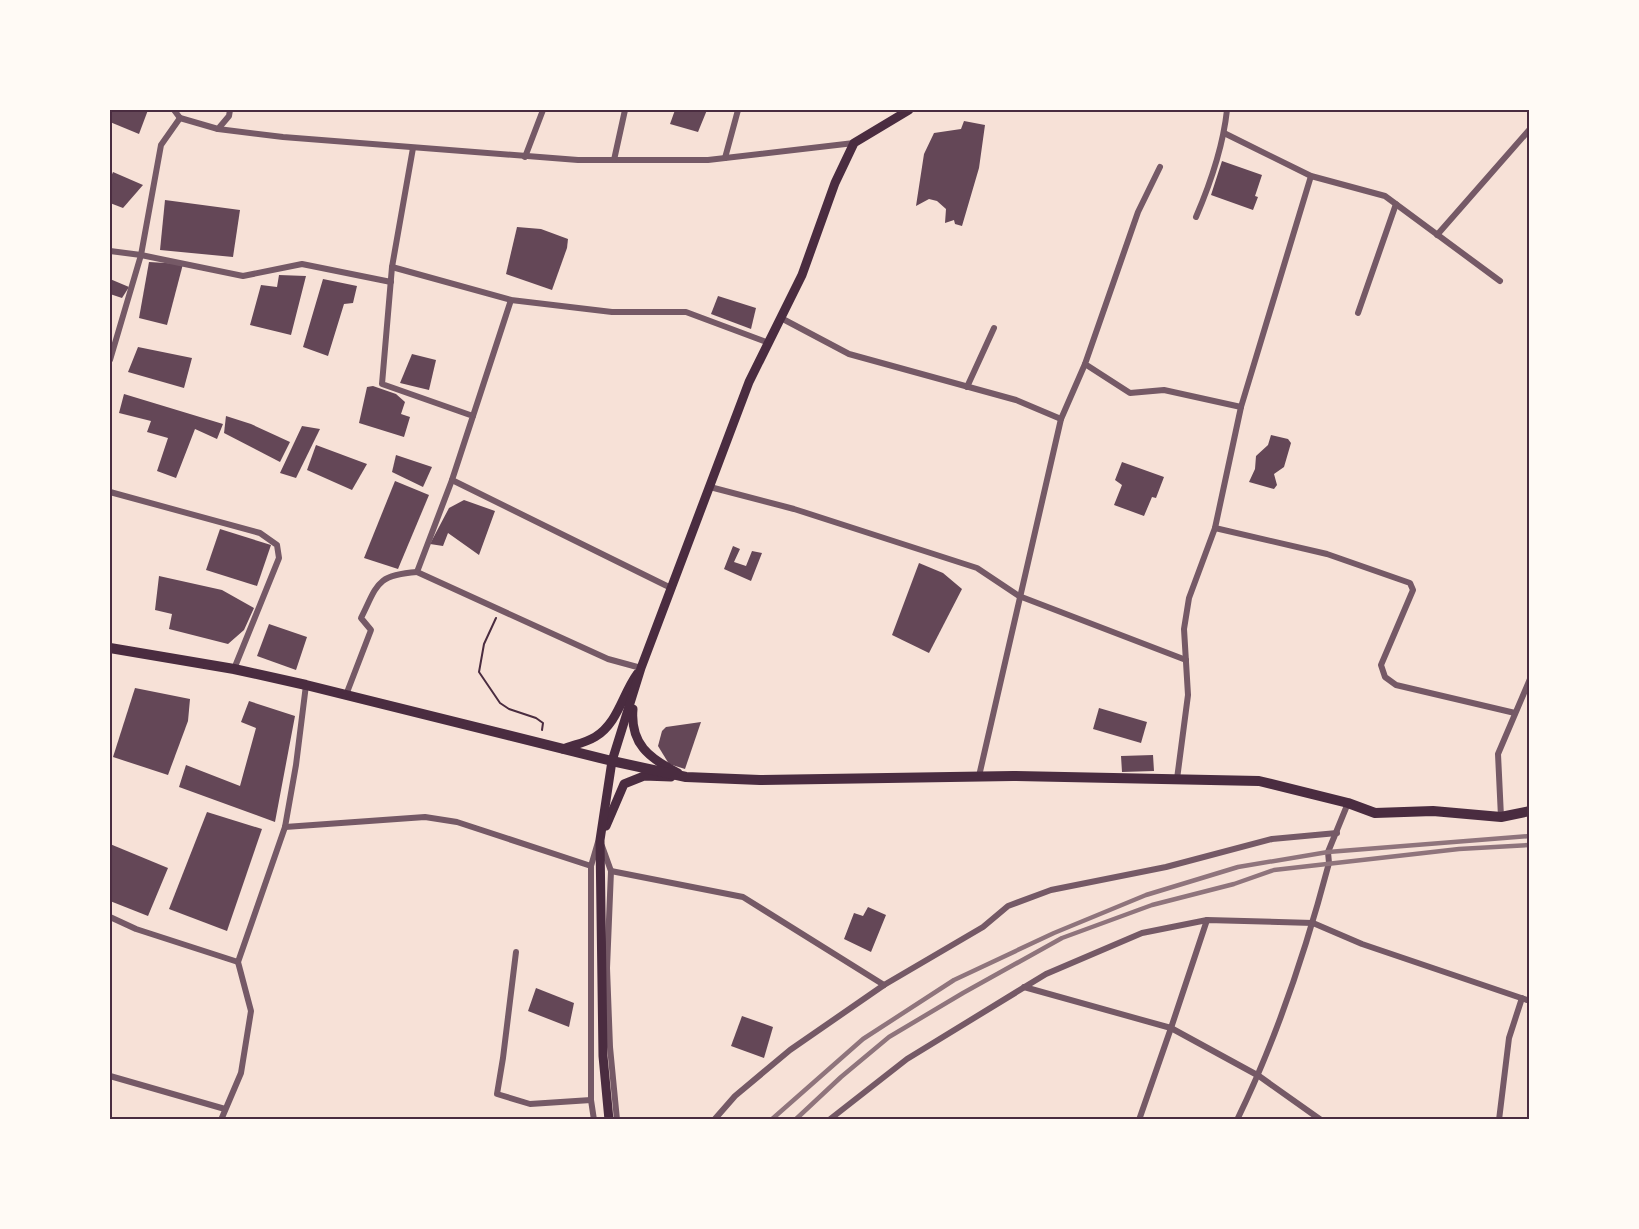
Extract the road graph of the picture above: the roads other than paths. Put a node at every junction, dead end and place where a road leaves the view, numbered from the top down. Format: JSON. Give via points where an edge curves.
{"nodes":[{"id":1,"x":174,"y":110,"type":"edge"},
{"id":2,"x":230,"y":110,"type":"edge"},
{"id":3,"x":543,"y":110,"type":"edge"},
{"id":4,"x":625,"y":110,"type":"edge"},
{"id":5,"x":738,"y":110,"type":"edge"},
{"id":6,"x":909,"y":110,"type":"edge"},
{"id":7,"x":1227,"y":110,"type":"edge"},
{"id":8,"x":180,"y":118,"type":"junction"},
{"id":9,"x":218,"y":129,"type":"junction"},
{"id":10,"x":1530,"y":129,"type":"edge"},
{"id":11,"x":1224,"y":133,"type":"junction"},
{"id":12,"x":854,"y":143,"type":"junction"},
{"id":13,"x":413,"y":148,"type":"junction"},
{"id":14,"x":525,"y":157,"type":"junction"},
{"id":15,"x":725,"y":158,"type":"junction"},
{"id":16,"x":614,"y":160,"type":"junction"},
{"id":17,"x":1160,"y":167,"type":"dead end"},
{"id":18,"x":1311,"y":176,"type":"junction"},
{"id":19,"x":1396,"y":204,"type":"junction"},
{"id":20,"x":1196,"y":217,"type":"dead end"},
{"id":21,"x":1437,"y":235,"type":"junction"},
{"id":22,"x":110,"y":251,"type":"edge"},
{"id":23,"x":141,"y":255,"type":"junction"},
{"id":24,"x":393,"y":267,"type":"junction"},
{"id":25,"x":1500,"y":281,"type":"dead end"},
{"id":26,"x":391,"y":282,"type":"junction"},
{"id":27,"x":511,"y":300,"type":"junction"},
{"id":28,"x":1358,"y":313,"type":"dead end"},
{"id":29,"x":781,"y":318,"type":"junction"},
{"id":30,"x":994,"y":328,"type":"dead end"},
{"id":31,"x":769,"y":343,"type":"junction"},
{"id":32,"x":110,"y":360,"type":"edge"},
{"id":33,"x":1085,"y":364,"type":"junction"},
{"id":34,"x":967,"y":387,"type":"junction"},
{"id":35,"x":1241,"y":407,"type":"junction"},
{"id":36,"x":473,"y":416,"type":"junction"},
{"id":37,"x":1061,"y":419,"type":"junction"},
{"id":38,"x":452,"y":480,"type":"junction"},
{"id":39,"x":710,"y":486,"type":"junction"},
{"id":40,"x":110,"y":492,"type":"edge"},
{"id":41,"x":1215,"y":528,"type":"junction"},
{"id":42,"x":417,"y":572,"type":"junction"},
{"id":43,"x":671,"y":588,"type":"junction"},
{"id":44,"x":1019,"y":596,"type":"junction"},
{"id":45,"x":110,"y":648,"type":"edge"},
{"id":46,"x":1186,"y":660,"type":"junction"},
{"id":47,"x":641,"y":668,"type":"junction"},
{"id":48,"x":234,"y":669,"type":"junction"},
{"id":49,"x":1530,"y":679,"type":"edge"},
{"id":50,"x":306,"y":685,"type":"junction"},
{"id":51,"x":635,"y":692,"type":"junction"},
{"id":52,"x":346,"y":695,"type":"junction"},
{"id":53,"x":1515,"y":713,"type":"junction"},
{"id":54,"x":563,"y":749,"type":"junction"},
{"id":55,"x":612,"y":761,"type":"junction"},
{"id":56,"x":979,"y":776,"type":"junction"},
{"id":57,"x":686,"y":777,"type":"junction"},
{"id":58,"x":1177,"y":779,"type":"junction"},
{"id":59,"x":1348,"y":802,"type":"junction"},
{"id":60,"x":1530,"y":811,"type":"edge"},
{"id":61,"x":1501,"y":817,"type":"junction"},
{"id":62,"x":603,"y":826,"type":"junction"},
{"id":63,"x":285,"y":827,"type":"junction"},
{"id":64,"x":1337,"y":833,"type":"junction"},
{"id":65,"x":600,"y":840,"type":"junction"},
{"id":66,"x":591,"y":866,"type":"junction"},
{"id":67,"x":612,"y":871,"type":"junction"},
{"id":68,"x":110,"y":917,"type":"edge"},
{"id":69,"x":1208,"y":920,"type":"junction"},
{"id":70,"x":1313,"y":923,"type":"junction"},
{"id":71,"x":516,"y":952,"type":"dead end"},
{"id":72,"x":238,"y":962,"type":"junction"},
{"id":73,"x":884,"y":984,"type":"junction"},
{"id":74,"x":1024,"y":987,"type":"junction"},
{"id":75,"x":1522,"y":998,"type":"junction"},
{"id":76,"x":1530,"y":1001,"type":"edge"},
{"id":77,"x":1171,"y":1028,"type":"junction"},
{"id":78,"x":110,"y":1076,"type":"edge"},
{"id":79,"x":1258,"y":1076,"type":"junction"},
{"id":80,"x":591,"y":1100,"type":"junction"},
{"id":81,"x":225,"y":1109,"type":"junction"},
{"id":82,"x":221,"y":1119,"type":"edge"},
{"id":83,"x":594,"y":1119,"type":"edge"},
{"id":84,"x":609,"y":1119,"type":"edge"},
{"id":85,"x":617,"y":1119,"type":"edge"},
{"id":86,"x":714,"y":1119,"type":"edge"},
{"id":87,"x":829,"y":1119,"type":"edge"},
{"id":88,"x":1139,"y":1119,"type":"edge"},
{"id":89,"x":1237,"y":1119,"type":"edge"},
{"id":90,"x":1321,"y":1119,"type":"edge"},
{"id":91,"x":1499,"y":1119,"type":"edge"}],
"edges":[{"from":1,"to":8,"type":"street"},
{"from":2,"to":9,"type":"street"},
{"from":3,"to":14,"type":"street"},
{"from":4,"to":16,"type":"street"},
{"from":5,"to":15,"type":"street"},
{"from":6,"to":12,"type":"main road"},
{"from":7,"to":11,"type":"street"},
{"from":8,"to":9,"type":"street"},
{"from":8,"to":23,"type":"street","via":[[161,145]]},
{"from":9,"to":13,"type":"street"},
{"from":10,"to":21,"type":"street"},
{"from":11,"to":18,"type":"street"},
{"from":11,"to":20,"type":"street","via":[[1211,182]]},
{"from":12,"to":15,"type":"street"},
{"from":12,"to":29,"type":"main road","via":[[835,183],[802,276]]},
{"from":13,"to":14,"type":"street"},
{"from":13,"to":24,"type":"street"},
{"from":14,"to":16,"type":"street"},
{"from":15,"to":16,"type":"street"},
{"from":17,"to":33,"type":"street","via":[[1137,212]]},
{"from":18,"to":19,"type":"street","via":[[1385,196]]},
{"from":18,"to":35,"type":"street"},
{"from":19,"to":21,"type":"street"},
{"from":19,"to":28,"type":"street"},
{"from":21,"to":25,"type":"street"},
{"from":22,"to":23,"type":"street"},
{"from":23,"to":26,"type":"street","via":[[243,276],[302,264]]},
{"from":23,"to":32,"type":"street"},
{"from":24,"to":26,"type":"street"},
{"from":24,"to":27,"type":"street"},
{"from":26,"to":36,"type":"street","via":[[382,384]]},
{"from":27,"to":31,"type":"street","via":[[612,312],[686,312]]},
{"from":27,"to":36,"type":"street"},
{"from":29,"to":31,"type":"main road"},
{"from":29,"to":34,"type":"street","via":[[849,354]]},
{"from":30,"to":34,"type":"street"},
{"from":31,"to":39,"type":"main road","via":[[749,382]]},
{"from":33,"to":35,"type":"street","via":[[1130,393],[1164,390]]},
{"from":33,"to":37,"type":"street"},
{"from":34,"to":37,"type":"street","via":[[1016,400]]},
{"from":35,"to":41,"type":"street"},
{"from":36,"to":38,"type":"street"},
{"from":37,"to":44,"type":"street"},
{"from":38,"to":42,"type":"street"},
{"from":38,"to":43,"type":"street"},
{"from":39,"to":43,"type":"main road"},
{"from":39,"to":44,"type":"street","via":[[977,568]]},
{"from":40,"to":48,"type":"street","via":[[260,533],[277,545],[279,558]]},
{"from":41,"to":46,"type":"street","via":[[1189,598],[1184,629]]},
{"from":41,"to":53,"type":"street","via":[[1327,554],[1410,584],[1413,590],[1381,665],[1385,677],[1396,685]]},
{"from":42,"to":47,"type":"street","via":[[608,659]]},
{"from":42,"to":52,"type":"street","via":[[395,574],[379,582],[362,618],[371,630]]},
{"from":43,"to":47,"type":"main road"},
{"from":44,"to":46,"type":"street"},
{"from":44,"to":56,"type":"street"},
{"from":45,"to":48,"type":"main road"},
{"from":46,"to":58,"type":"street","via":[[1188,695]]},
{"from":47,"to":51,"type":"main road"},
{"from":47,"to":54,"type":"main road","via":[[605,730]]},
{"from":48,"to":50,"type":"main road"},
{"from":49,"to":53,"type":"street"},
{"from":50,"to":52,"type":"main road"},
{"from":50,"to":63,"type":"street"},
{"from":51,"to":55,"type":"main road"},
{"from":51,"to":57,"type":"main road","via":[[632,722],[636,738],[658,763]]},
{"from":52,"to":54,"type":"main road"},
{"from":53,"to":61,"type":"street","via":[[1498,754]]},
{"from":54,"to":55,"type":"main road"},
{"from":55,"to":57,"type":"main road"},
{"from":55,"to":62,"type":"main road"},
{"from":56,"to":57,"type":"main road","via":[[760,780]]},
{"from":56,"to":58,"type":"main road"},
{"from":57,"to":65,"type":"main road","via":[[644,776],[624,784]]},
{"from":58,"to":59,"type":"main road","via":[[1258,781]]},
{"from":59,"to":61,"type":"main road","via":[[1375,813],[1433,811]]},
{"from":59,"to":64,"type":"street"},
{"from":60,"to":61,"type":"main road"},
{"from":62,"to":65,"type":"main road"},
{"from":62,"to":66,"type":"street"},
{"from":63,"to":66,"type":"street","via":[[425,817],[457,822]]},
{"from":63,"to":72,"type":"street"},
{"from":64,"to":70,"type":"street","via":[[1328,852],[1329,863]]},
{"from":64,"to":73,"type":"street","via":[[1272,839],[1166,867],[1051,890],[1008,906],[983,927]]},
{"from":65,"to":67,"type":"street"},
{"from":65,"to":84,"type":"main road","via":[[603,1056]]},
{"from":66,"to":80,"type":"street"},
{"from":67,"to":73,"type":"street","via":[[744,897]]},
{"from":67,"to":85,"type":"street","via":[[607,968]]},
{"from":68,"to":72,"type":"street"},
{"from":69,"to":70,"type":"street"},
{"from":69,"to":74,"type":"street","via":[[1142,933]]},
{"from":69,"to":77,"type":"street"},
{"from":70,"to":75,"type":"street","via":[[1362,944]]},
{"from":70,"to":79,"type":"street"},
{"from":71,"to":80,"type":"street","via":[[497,1094],[530,1104]]},
{"from":72,"to":81,"type":"street","via":[[251,1011],[241,1073]]},
{"from":73,"to":86,"type":"street","via":[[790,1050]]},
{"from":74,"to":77,"type":"street"},
{"from":74,"to":87,"type":"street","via":[[907,1059]]},
{"from":75,"to":76,"type":"street"},
{"from":75,"to":91,"type":"street","via":[[1509,1038]]},
{"from":77,"to":79,"type":"street"},
{"from":77,"to":88,"type":"street"},
{"from":78,"to":81,"type":"street"},
{"from":79,"to":89,"type":"street"},
{"from":79,"to":90,"type":"street"},
{"from":80,"to":83,"type":"street"},
{"from":81,"to":82,"type":"street"}]}
